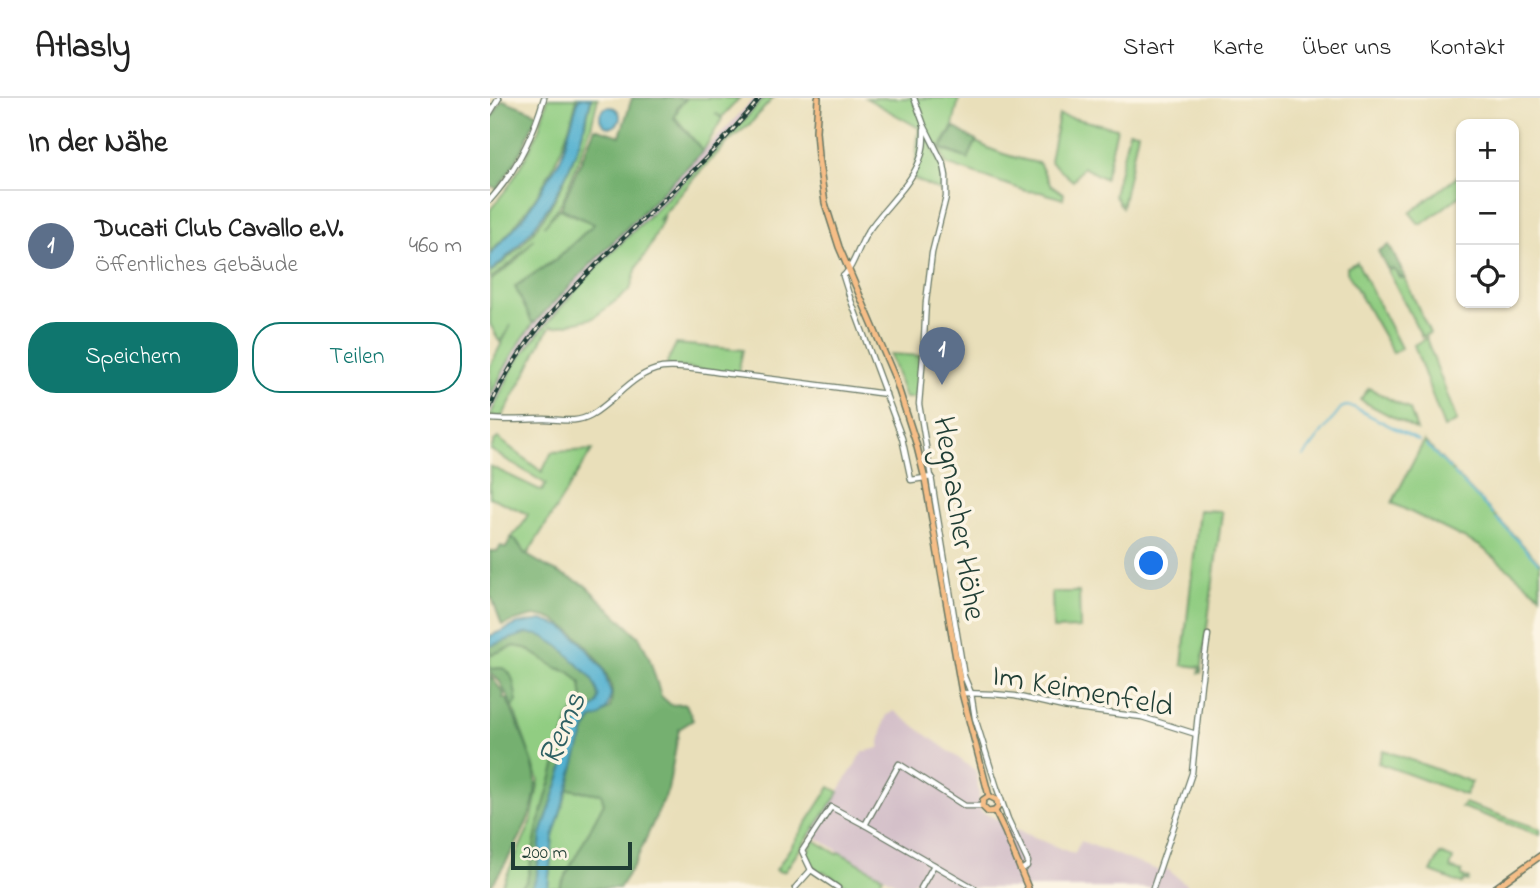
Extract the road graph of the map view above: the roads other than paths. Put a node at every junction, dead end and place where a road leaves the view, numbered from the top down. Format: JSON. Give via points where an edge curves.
{"nodes":[{"id":1,"x":499,"y":98,"type":"edge"},
{"id":2,"x":544,"y":98,"type":"edge"},
{"id":3,"x":818,"y":98,"type":"edge"},
{"id":4,"x":914,"y":98,"type":"edge"},
{"id":5,"x":491,"y":112,"type":"edge"},
{"id":6,"x":924,"y":125,"type":"junction"},
{"id":7,"x":490,"y":200,"type":"edge"},
{"id":8,"x":849,"y":272,"type":"junction"},
{"id":9,"x":886,"y":394,"type":"junction"},
{"id":10,"x":490,"y":419,"type":"edge"},
{"id":11,"x":932,"y":477,"type":"junction"},
{"id":12,"x":925,"y":479,"type":"junction"},
{"id":13,"x":1208,"y":635,"type":"dead end"},
{"id":14,"x":962,"y":693,"type":"junction"},
{"id":15,"x":971,"y":693,"type":"junction"},
{"id":16,"x":1196,"y":734,"type":"junction"},
{"id":17,"x":989,"y":796,"type":"junction"},
{"id":18,"x":982,"y":806,"type":"junction"},
{"id":19,"x":995,"y":811,"type":"junction"},
{"id":20,"x":865,"y":825,"type":"junction"},
{"id":21,"x":1540,"y":856,"type":"edge"},
{"id":22,"x":934,"y":865,"type":"junction"},
{"id":23,"x":811,"y":870,"type":"junction"},
{"id":24,"x":1021,"y":870,"type":"junction"},
{"id":25,"x":795,"y":888,"type":"edge"},
{"id":26,"x":838,"y":888,"type":"edge"},
{"id":27,"x":920,"y":888,"type":"edge"},
{"id":28,"x":974,"y":888,"type":"edge"},
{"id":29,"x":1028,"y":888,"type":"edge"},
{"id":30,"x":1153,"y":888,"type":"edge"},
{"id":31,"x":1495,"y":888,"type":"edge"}],
"edges":[{"from":1,"to":5,"type":"street"},
{"from":2,"to":7,"type":"street","via":[[518,161]]},
{"from":3,"to":8,"type":"main road","name":"Hegnacher Höhe","via":[[820,179]]},
{"from":4,"to":6,"type":"street","name":"Hegnacher Höhe"},
{"from":6,"to":8,"type":"street","name":"Hegnacher Höhe","via":[[920,161],[867,233]]},
{"from":6,"to":11,"type":"street","name":"Hegnacher Höhe","via":[[944,165],[947,187],[932,253],[919,404]]},
{"from":8,"to":9,"type":"street","via":[[843,276],[849,298]]},
{"from":8,"to":12,"type":"main road","name":"Hegnacher Höhe","via":[[895,378]]},
{"from":9,"to":10,"type":"street","via":[[664,368],[637,378],[581,420]]},
{"from":9,"to":12,"type":"street","via":[[911,481]]},
{"from":11,"to":12,"type":"street"},
{"from":11,"to":15,"type":"street","name":"Hegnacher Höhe","via":[[960,657]]},
{"from":12,"to":14,"type":"main road","name":"Hegnacher Höhe"},
{"from":13,"to":16,"type":"street"},
{"from":14,"to":15,"type":"street","name":"Im Keimenfeld"},
{"from":14,"to":17,"type":"main road","name":"Hegnacher Höhe"},
{"from":15,"to":16,"type":"street","name":"Im Keimenfeld","via":[[1142,718]]},
{"from":15,"to":24,"type":"street","name":"Hegnacher Höhe","via":[[997,788],[1028,862]]},
{"from":16,"to":30,"type":"street","via":[[1192,773]]},
{"from":17,"to":18,"type":"main road"},
{"from":17,"to":19,"type":"main road","via":[[997,800]]},
{"from":18,"to":19,"type":"main road"},
{"from":18,"to":20,"type":"street","via":[[965,806],[899,764]]},
{"from":19,"to":24,"type":"main road"},
{"from":20,"to":22,"type":"street"},
{"from":20,"to":23,"type":"street","via":[[831,807],[802,851]]},
{"from":21,"to":31,"type":"main road"},
{"from":22,"to":27,"type":"street"},
{"from":22,"to":28,"type":"street"},
{"from":23,"to":25,"type":"street"},
{"from":23,"to":26,"type":"street"},
{"from":24,"to":29,"type":"main road"}]}
